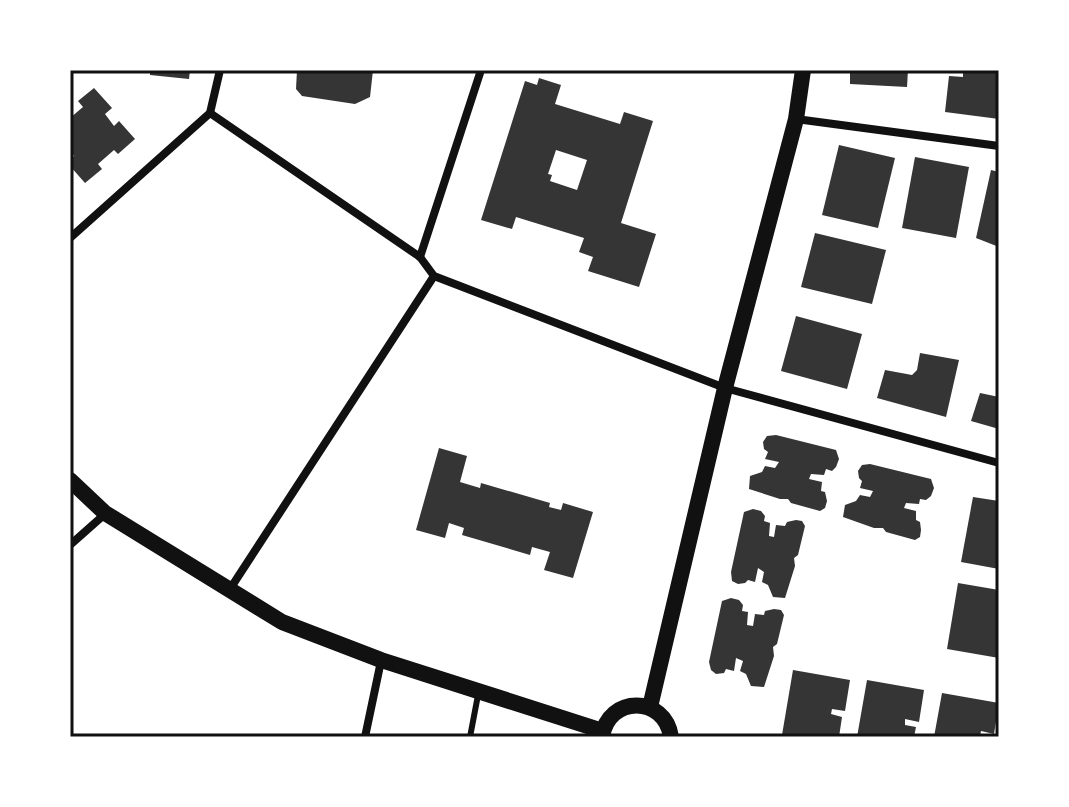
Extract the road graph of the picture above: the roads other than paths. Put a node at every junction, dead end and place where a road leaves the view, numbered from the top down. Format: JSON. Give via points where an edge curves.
{"nodes":[{"id":1,"x":220,"y":70,"type":"edge"},
{"id":2,"x":481,"y":70,"type":"edge"},
{"id":3,"x":803,"y":70,"type":"edge"},
{"id":4,"x":210,"y":113,"type":"junction"},
{"id":5,"x":796,"y":119,"type":"junction"},
{"id":6,"x":999,"y":146,"type":"edge"},
{"id":7,"x":70,"y":238,"type":"edge"},
{"id":8,"x":420,"y":257,"type":"junction"},
{"id":9,"x":434,"y":276,"type":"junction"},
{"id":10,"x":725,"y":388,"type":"junction"},
{"id":11,"x":999,"y":463,"type":"edge"},
{"id":12,"x":70,"y":480,"type":"edge"},
{"id":13,"x":105,"y":513,"type":"junction"},
{"id":14,"x":70,"y":545,"type":"edge"},
{"id":15,"x":230,"y":589,"type":"junction"},
{"id":16,"x":381,"y":660,"type":"junction"},
{"id":17,"x":478,"y":691,"type":"junction"},
{"id":18,"x":650,"y":707,"type":"junction"},
{"id":19,"x":602,"y":734,"type":"edge"},
{"id":20,"x":365,"y":737,"type":"edge"},
{"id":21,"x":470,"y":737,"type":"edge"},
{"id":22,"x":671,"y":737,"type":"edge"}],
"edges":[{"from":1,"to":4,"type":"street"},
{"from":2,"to":8,"type":"street"},
{"from":3,"to":5,"type":"main road"},
{"from":4,"to":7,"type":"street"},
{"from":4,"to":8,"type":"street"},
{"from":5,"to":6,"type":"street"},
{"from":5,"to":10,"type":"main road"},
{"from":8,"to":9,"type":"street"},
{"from":9,"to":10,"type":"street"},
{"from":9,"to":15,"type":"street"},
{"from":10,"to":11,"type":"street"},
{"from":10,"to":18,"type":"main road"},
{"from":12,"to":13,"type":"main road"},
{"from":13,"to":14,"type":"street"},
{"from":13,"to":15,"type":"main road"},
{"from":15,"to":16,"type":"main road","via":[[282,622]]},
{"from":16,"to":17,"type":"main road"},
{"from":16,"to":20,"type":"street"},
{"from":17,"to":19,"type":"main road"},
{"from":17,"to":21,"type":"lane"},
{"from":18,"to":19,"type":"main road","via":[[616,711]]},
{"from":18,"to":22,"type":"main road","via":[[667,722]]}]}
